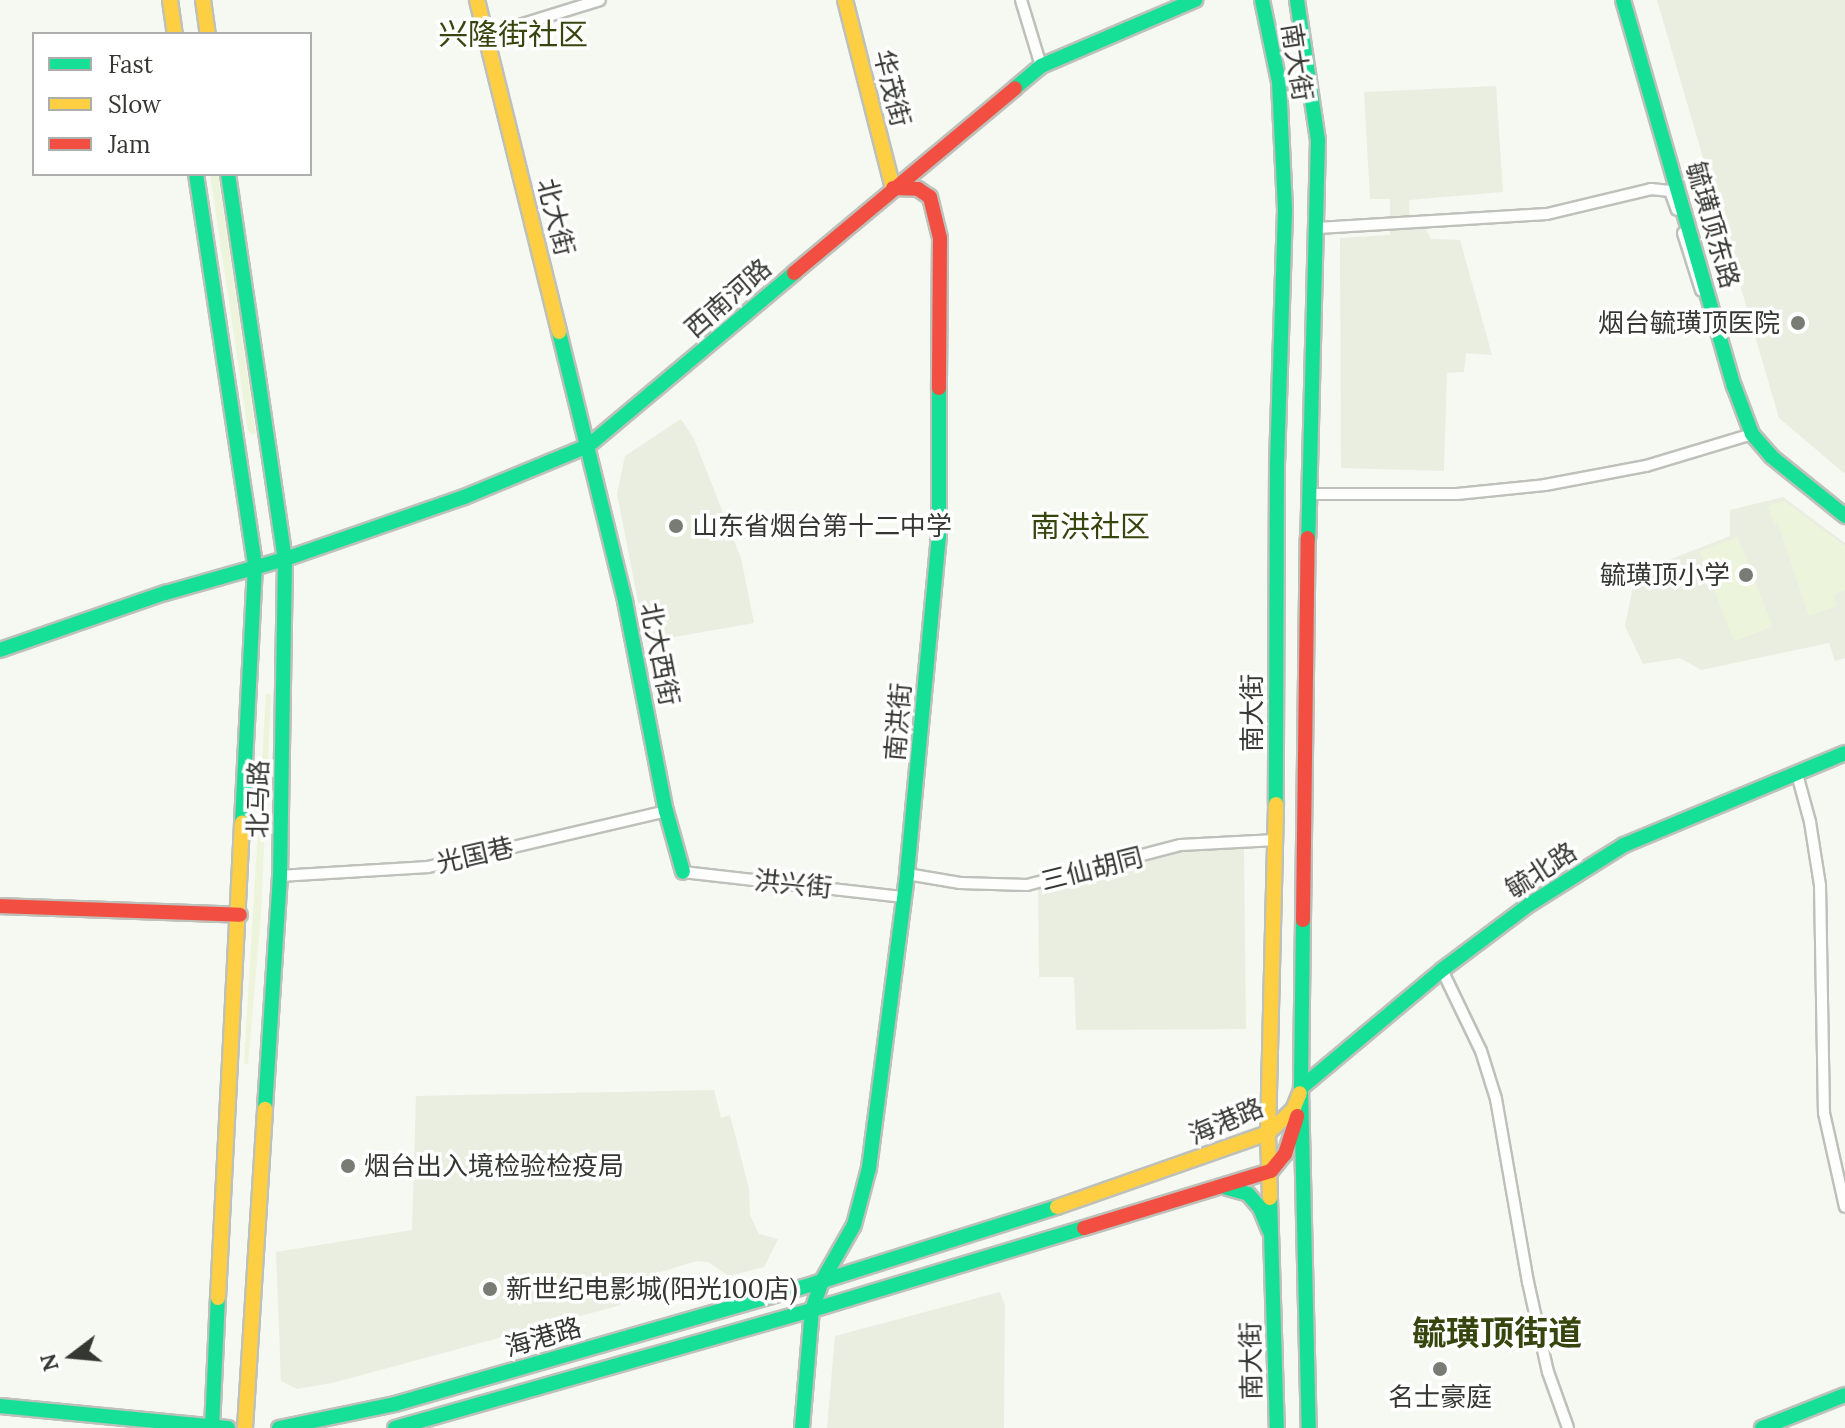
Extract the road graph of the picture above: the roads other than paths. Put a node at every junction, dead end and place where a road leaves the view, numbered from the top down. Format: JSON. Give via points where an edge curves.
{"nodes":[{"id":1,"x":170,"y":0,"type":"edge"},
{"id":2,"x":203,"y":0,"type":"edge"},
{"id":3,"x":477,"y":0,"type":"edge"},
{"id":4,"x":600,"y":0,"type":"edge"},
{"id":5,"x":845,"y":0,"type":"edge"},
{"id":6,"x":1021,"y":0,"type":"edge"},
{"id":7,"x":1195,"y":0,"type":"edge"},
{"id":8,"x":1262,"y":0,"type":"edge"},
{"id":9,"x":1297,"y":0,"type":"edge"},
{"id":10,"x":1623,"y":0,"type":"edge"},
{"id":11,"x":175,"y":32,"type":"edge"},
{"id":12,"x":208,"y":32,"type":"edge"},
{"id":13,"x":487,"y":35,"type":"junction"},
{"id":14,"x":1041,"y":66,"type":"junction"},
{"id":15,"x":196,"y":176,"type":"edge"},
{"id":16,"x":228,"y":176,"type":"edge"},
{"id":17,"x":893,"y":188,"type":"junction"},
{"id":18,"x":1318,"y":228,"type":"junction"},
{"id":19,"x":1710,"y":301,"type":"junction"},
{"id":20,"x":1752,"y":434,"type":"junction"},
{"id":21,"x":588,"y":446,"type":"junction"},
{"id":22,"x":1309,"y":494,"type":"junction"},
{"id":23,"x":1845,"y":516,"type":"edge"},
{"id":24,"x":285,"y":559,"type":"junction"},
{"id":25,"x":255,"y":566,"type":"junction"},
{"id":26,"x":0,"y":650,"type":"edge"},
{"id":27,"x":1845,"y":753,"type":"edge"},
{"id":28,"x":1797,"y":774,"type":"junction"},
{"id":29,"x":666,"y":811,"type":"junction"},
{"id":30,"x":1276,"y":840,"type":"junction"},
{"id":31,"x":683,"y":872,"type":"joint"},
{"id":32,"x":907,"y":874,"type":"junction"},
{"id":33,"x":280,"y":876,"type":"junction"},
{"id":34,"x":904,"y":897,"type":"junction"},
{"id":35,"x":0,"y":906,"type":"edge"},
{"id":36,"x":240,"y":915,"type":"junction"},
{"id":37,"x":1442,"y":970,"type":"junction"},
{"id":38,"x":1301,"y":1088,"type":"junction"},
{"id":39,"x":1268,"y":1133,"type":"junction"},
{"id":40,"x":1271,"y":1171,"type":"junction"},
{"id":41,"x":1216,"y":1187,"type":"junction"},
{"id":42,"x":1845,"y":1207,"type":"edge"},
{"id":43,"x":1273,"y":1240,"type":"junction"},
{"id":44,"x":822,"y":1281,"type":"junction"},
{"id":45,"x":812,"y":1310,"type":"junction"},
{"id":46,"x":1845,"y":1395,"type":"edge"},
{"id":47,"x":0,"y":1406,"type":"edge"},
{"id":48,"x":212,"y":1427,"type":"edge"},
{"id":49,"x":228,"y":1428,"type":"edge"},
{"id":50,"x":245,"y":1428,"type":"edge"},
{"id":51,"x":279,"y":1428,"type":"edge"},
{"id":52,"x":395,"y":1428,"type":"edge"},
{"id":53,"x":802,"y":1428,"type":"edge"},
{"id":54,"x":1277,"y":1428,"type":"edge"},
{"id":55,"x":1309,"y":1428,"type":"edge"},
{"id":56,"x":1568,"y":1428,"type":"edge"},
{"id":57,"x":1762,"y":1428,"type":"edge"}],
"edges":[{"from":1,"to":11,"type":"main road"},
{"from":2,"to":12,"type":"main road"},
{"from":3,"to":13,"type":"main road","name":"北大街"},
{"from":4,"to":13,"type":"street"},
{"from":5,"to":17,"type":"main road","name":"华茂街"},
{"from":6,"to":14,"type":"street"},
{"from":7,"to":14,"type":"main road","name":"西南河路"},
{"from":8,"to":30,"type":"main road","name":"南大街","via":[[1279,82],[1285,210],[1277,477]]},
{"from":9,"to":18,"type":"main road","name":"南大街","via":[[1318,140]]},
{"from":10,"to":19,"type":"main road","name":"毓璜顶东路"},
{"from":13,"to":21,"type":"main road","name":"北大街"},
{"from":14,"to":17,"type":"main road","name":"西南河路"},
{"from":15,"to":25,"type":"main road","name":"北马路"},
{"from":16,"to":24,"type":"main road","name":"北马路"},
{"from":17,"to":21,"type":"main road","name":"西南河路"},
{"from":17,"to":32,"type":"main road","name":"南洪街","via":[[918,189],[930,197],[940,238],[939,536]]},
{"from":18,"to":19,"type":"street","via":[[1547,214],[1664,189],[1670,191],[1693,273]]},
{"from":18,"to":22,"type":"main road","name":"南大街"},
{"from":19,"to":20,"type":"main road","name":"毓璜顶东路"},
{"from":20,"to":22,"type":"street","via":[[1646,466],[1545,485],[1457,494]]},
{"from":20,"to":23,"type":"main road","name":"毓璜顶东路","via":[[1772,457]]},
{"from":21,"to":24,"type":"main road","name":"西南河路","via":[[464,497]]},
{"from":21,"to":29,"type":"main road","name":"北大西街"},
{"from":22,"to":38,"type":"main road","name":"南大街"},
{"from":24,"to":25,"type":"main road","name":"西南河路"},
{"from":24,"to":33,"type":"main road","name":"北马路"},
{"from":25,"to":26,"type":"main road","name":"西南河路"},
{"from":25,"to":36,"type":"main road","name":"北马路"},
{"from":27,"to":28,"type":"main road","name":"毓北路"},
{"from":28,"to":37,"type":"main road","name":"毓北路","via":[[1624,845],[1530,904]]},
{"from":28,"to":42,"type":"street","via":[[1820,885],[1824,1113]]},
{"from":29,"to":31,"type":"main road","name":"北大西街"},
{"from":29,"to":33,"type":"street","name":"光国巷","via":[[428,867]]},
{"from":30,"to":32,"type":"street","name":"三仙胡同","via":[[1181,845],[1027,885],[960,883]]},
{"from":30,"to":39,"type":"main road","name":"南大街"},
{"from":31,"to":34,"type":"street","name":"洪兴街"},
{"from":32,"to":34,"type":"main road","name":"南洪街"},
{"from":33,"to":50,"type":"main road","name":"北马路"},
{"from":34,"to":44,"type":"main road","name":"南洪街","via":[[869,1168],[854,1225]]},
{"from":35,"to":36,"type":"main road"},
{"from":36,"to":48,"type":"main road","name":"北马路"},
{"from":37,"to":38,"type":"main road","name":"毓北路"},
{"from":37,"to":56,"type":"street","via":[[1481,1051],[1496,1099],[1528,1282],[1548,1372]]},
{"from":38,"to":39,"type":"main road","name":"海港路","via":[[1293,1110]]},
{"from":38,"to":40,"type":"main road","name":"海港路","via":[[1295,1132]]},
{"from":38,"to":55,"type":"main road","name":"南大街"},
{"from":39,"to":40,"type":"main road","name":"南大街"},
{"from":39,"to":44,"type":"main road","name":"海港路","via":[[1100,1193]]},
{"from":40,"to":41,"type":"main road","name":"海港路"},
{"from":40,"to":43,"type":"main road","name":"南大街"},
{"from":41,"to":43,"type":"main road","via":[[1248,1194]]},
{"from":41,"to":45,"type":"main road","name":"海港路"},
{"from":43,"to":54,"type":"main road","name":"南大街"},
{"from":44,"to":45,"type":"main road","name":"南洪街"},
{"from":44,"to":51,"type":"main road","name":"海港路","via":[[395,1404]]},
{"from":45,"to":52,"type":"main road","name":"海港路"},
{"from":45,"to":53,"type":"main road","name":"南洪街"},
{"from":46,"to":57,"type":"main road"},
{"from":47,"to":48,"type":"main road"},
{"from":48,"to":49,"type":"main road"}]}
